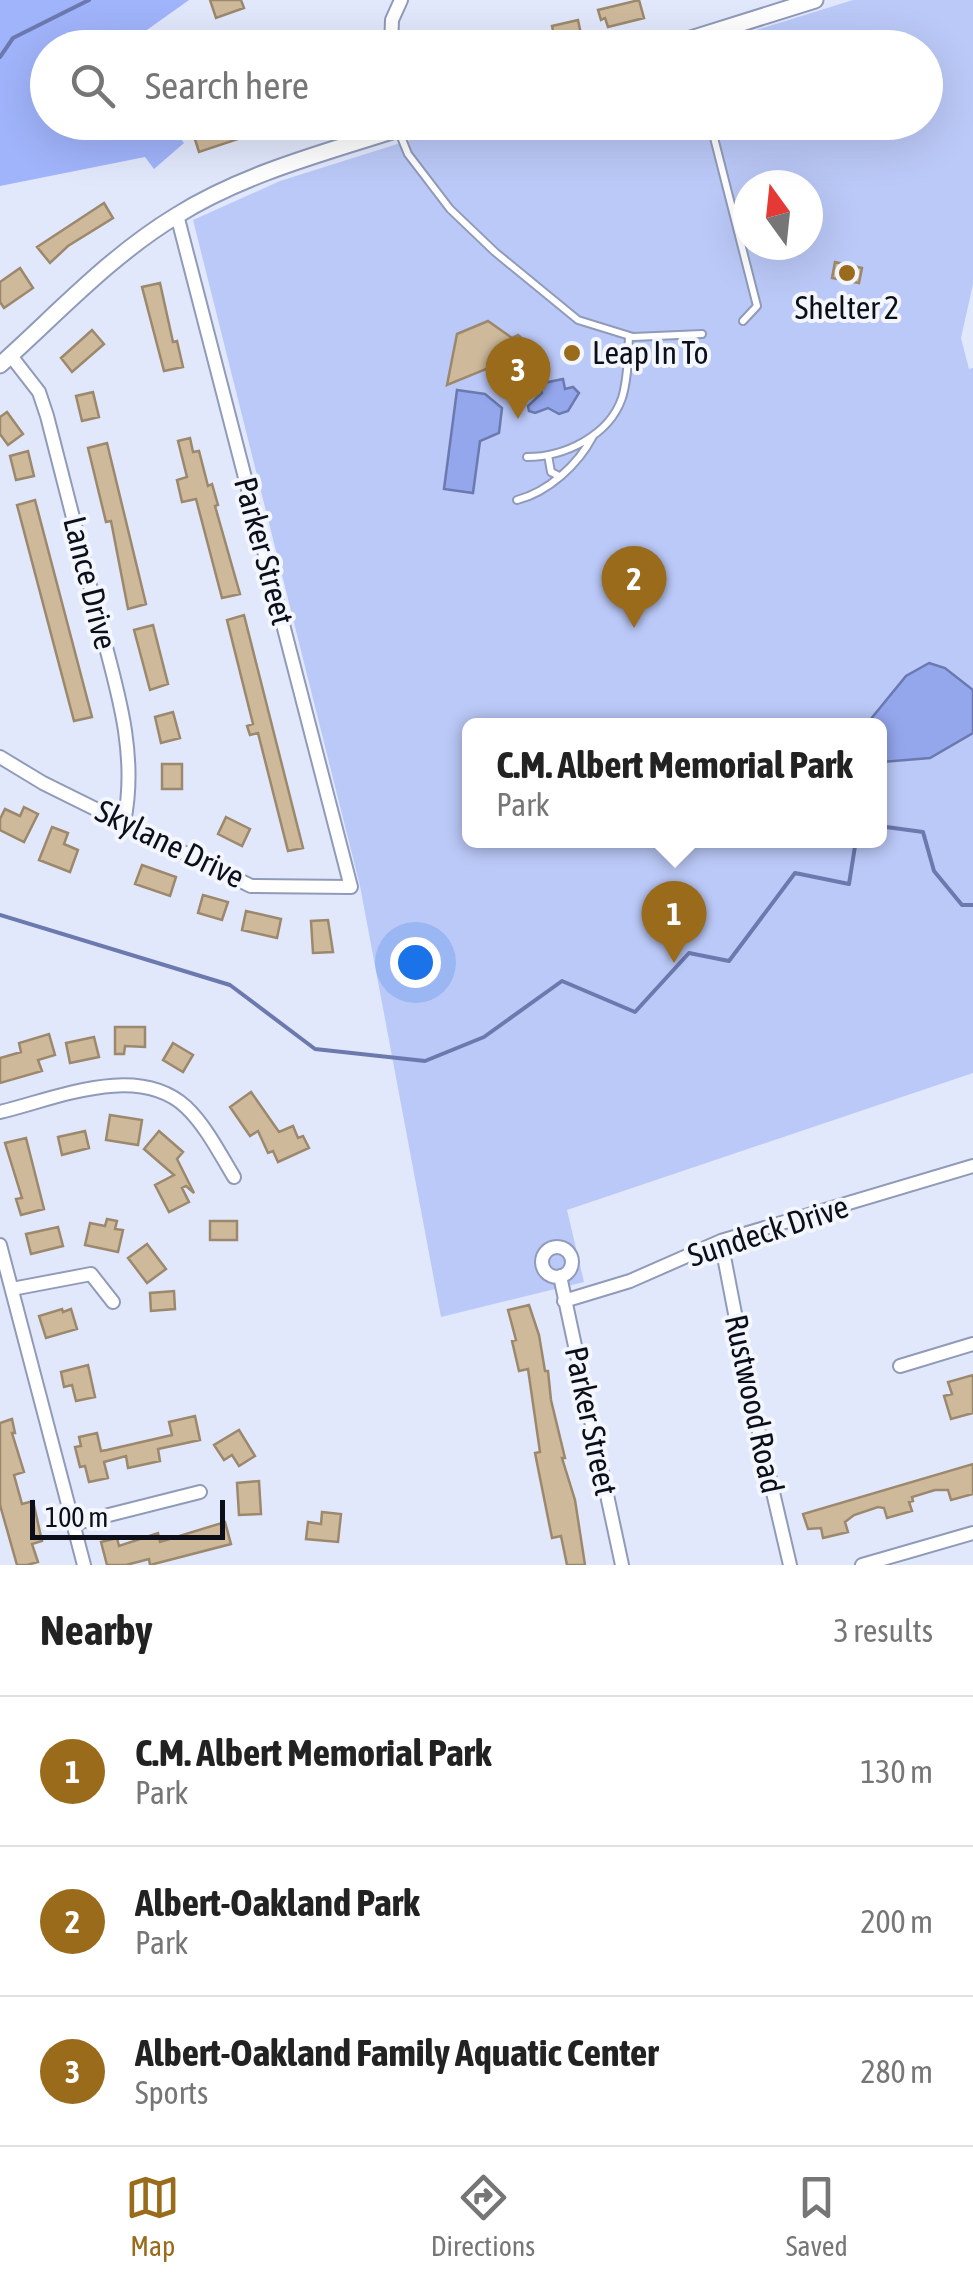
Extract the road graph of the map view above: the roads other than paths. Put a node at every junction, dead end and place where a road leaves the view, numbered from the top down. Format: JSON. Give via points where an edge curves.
{"nodes":[{"id":1,"x":401,"y":0,"type":"edge"},
{"id":2,"x":816,"y":0,"type":"edge"},
{"id":3,"x":392,"y":30,"type":"edge"},
{"id":4,"x":729,"y":30,"type":"edge"},
{"id":5,"x":368,"y":140,"type":"edge"},
{"id":6,"x":410,"y":140,"type":"edge"},
{"id":7,"x":715,"y":140,"type":"edge"},
{"id":8,"x":177,"y":215,"type":"junction"},
{"id":9,"x":743,"y":321,"type":"dead end"},
{"id":10,"x":702,"y":334,"type":"dead end"},
{"id":11,"x":629,"y":336,"type":"junction"},
{"id":12,"x":5,"y":361,"type":"edge"},
{"id":13,"x":593,"y":436,"type":"junction"},
{"id":14,"x":548,"y":454,"type":"junction"},
{"id":15,"x":527,"y":457,"type":"dead end"},
{"id":16,"x":559,"y":476,"type":"junction"},
{"id":17,"x":517,"y":500,"type":"dead end"},
{"id":18,"x":0,"y":757,"type":"edge"},
{"id":19,"x":124,"y":822,"type":"junction"},
{"id":20,"x":351,"y":887,"type":"joint"},
{"id":21,"x":0,"y":1112,"type":"edge"},
{"id":22,"x":973,"y":1166,"type":"edge"},
{"id":23,"x":234,"y":1177,"type":"dead end"},
{"id":24,"x":722,"y":1242,"type":"junction"},
{"id":25,"x":0,"y":1246,"type":"edge"},
{"id":26,"x":560,"y":1276,"type":"dead end"},
{"id":27,"x":12,"y":1289,"type":"junction"},
{"id":28,"x":564,"y":1301,"type":"junction"},
{"id":29,"x":113,"y":1302,"type":"dead end"},
{"id":30,"x":973,"y":1344,"type":"edge"},
{"id":31,"x":900,"y":1366,"type":"dead end"},
{"id":32,"x":200,"y":1492,"type":"dead end"},
{"id":33,"x":73,"y":1524,"type":"junction"},
{"id":34,"x":973,"y":1533,"type":"edge"},
{"id":35,"x":84,"y":1565,"type":"edge"},
{"id":36,"x":622,"y":1565,"type":"edge"},
{"id":37,"x":790,"y":1565,"type":"edge"},
{"id":38,"x":862,"y":1565,"type":"edge"}],
"edges":[{"from":1,"to":3,"type":"street"},
{"from":2,"to":4,"type":"street"},
{"from":5,"to":8,"type":"street","via":[[244,182]]},
{"from":6,"to":11,"type":"lane","via":[[408,154],[494,252],[578,320]]},
{"from":7,"to":9,"type":"lane","via":[[757,306]]},
{"from":8,"to":12,"type":"street","via":[[133,245]]},
{"from":8,"to":20,"type":"street","name":"Parker Street"},
{"from":10,"to":11,"type":"lane"},
{"from":11,"to":13,"type":"lane","via":[[623,395]]},
{"from":12,"to":19,"type":"street","name":"Lance Drive","via":[[39,392],[48,416],[128,747],[131,790]]},
{"from":13,"to":14,"type":"lane"},
{"from":13,"to":16,"type":"lane"},
{"from":14,"to":15,"type":"lane"},
{"from":14,"to":16,"type":"lane","via":[[548,466]]},
{"from":16,"to":17,"type":"lane","via":[[536,495]]},
{"from":18,"to":19,"type":"street","name":"Skylane Drive"},
{"from":19,"to":20,"type":"street","name":"Skylane Drive","via":[[251,886]]},
{"from":21,"to":23,"type":"street","via":[[109,1085],[153,1088],[184,1105]]},
{"from":22,"to":24,"type":"street","name":"Sundeck Drive"},
{"from":24,"to":28,"type":"street","name":"Sundeck Drive"},
{"from":24,"to":37,"type":"street","name":"Rustwood Road"},
{"from":25,"to":27,"type":"street"},
{"from":26,"to":28,"type":"street","name":"Parker Street"},
{"from":27,"to":29,"type":"street","via":[[90,1274]]},
{"from":27,"to":33,"type":"street"},
{"from":28,"to":36,"type":"street","name":"Parker Street"},
{"from":30,"to":31,"type":"street"},
{"from":32,"to":33,"type":"street"},
{"from":33,"to":35,"type":"street"},
{"from":34,"to":38,"type":"street"}]}
